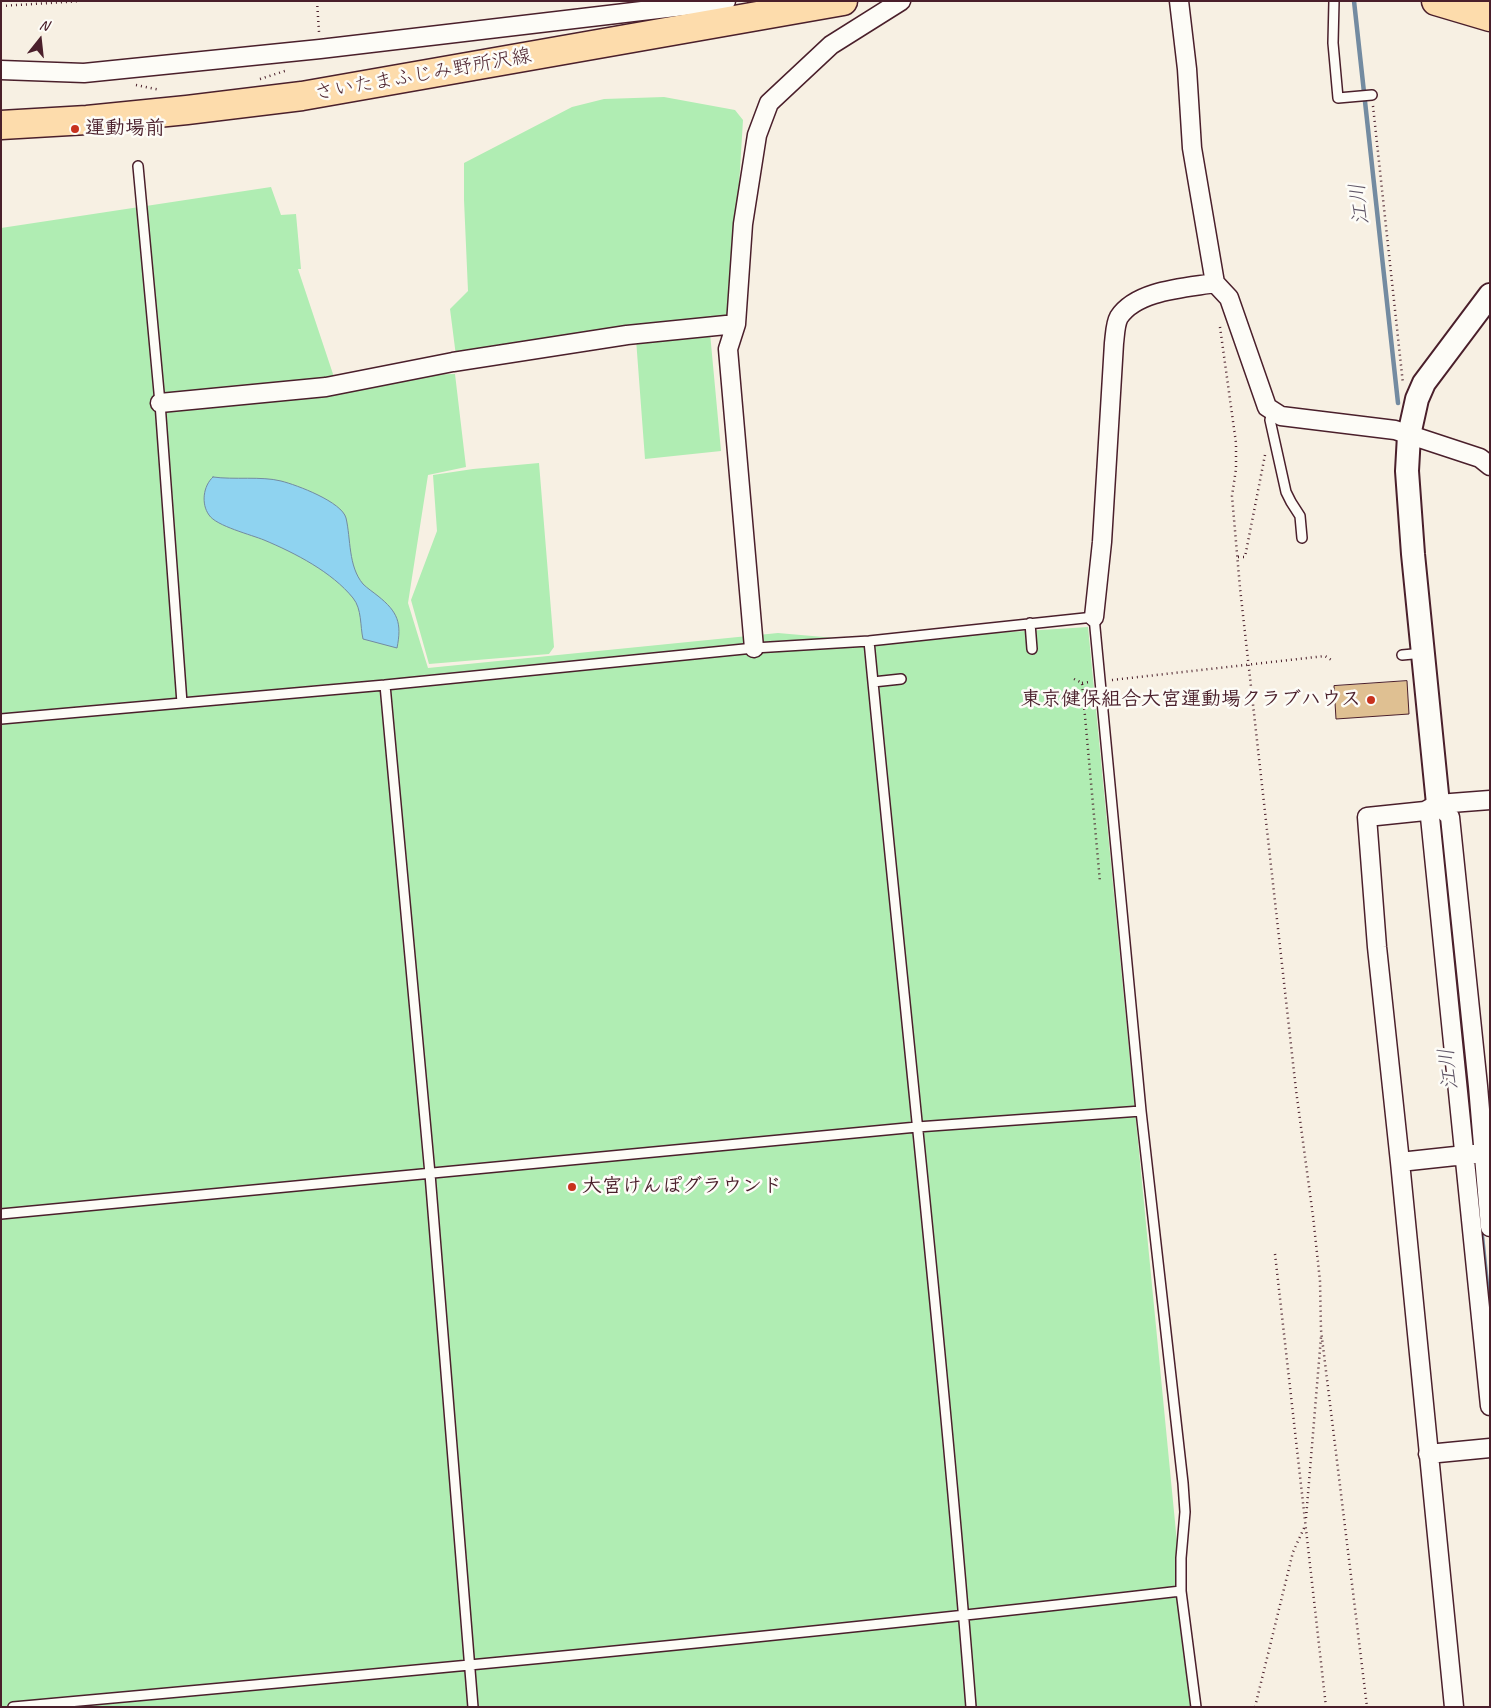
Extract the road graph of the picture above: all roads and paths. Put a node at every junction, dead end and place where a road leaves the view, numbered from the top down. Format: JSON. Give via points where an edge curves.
{"nodes":[{"id":1,"x":81,"y":1,"type":"edge"},
{"id":2,"x":317,"y":1,"type":"edge"},
{"id":3,"x":726,"y":1,"type":"edge"},
{"id":4,"x":843,"y":1,"type":"edge"},
{"id":5,"x":901,"y":1,"type":"edge"},
{"id":6,"x":1179,"y":1,"type":"edge"},
{"id":7,"x":1334,"y":1,"type":"edge"},
{"id":8,"x":1436,"y":1,"type":"edge"},
{"id":9,"x":1,"y":6,"type":"edge"},
{"id":10,"x":1490,"y":17,"type":"edge"},
{"id":11,"x":320,"y":49,"type":"junction"},
{"id":12,"x":1,"y":70,"type":"edge"},
{"id":13,"x":130,"y":83,"type":"dead end"},
{"id":14,"x":167,"y":92,"type":"dead end"},
{"id":15,"x":1367,"y":95,"type":"joint"},
{"id":16,"x":1,"y":125,"type":"edge"},
{"id":17,"x":138,"y":166,"type":"dead end"},
{"id":18,"x":1215,"y":283,"type":"junction"},
{"id":19,"x":1490,"y":295,"type":"edge"},
{"id":20,"x":736,"y":324,"type":"junction"},
{"id":21,"x":1220,"y":326,"type":"dead end"},
{"id":22,"x":1417,"y":400,"type":"junction"},
{"id":23,"x":160,"y":403,"type":"junction"},
{"id":24,"x":1272,"y":411,"type":"junction"},
{"id":25,"x":1408,"y":435,"type":"junction"},
{"id":26,"x":1274,"y":437,"type":"junction"},
{"id":27,"x":1490,"y":466,"type":"edge"},
{"id":28,"x":1302,"y":538,"type":"dead end"},
{"id":29,"x":1238,"y":557,"type":"junction"},
{"id":30,"x":1094,"y":617,"type":"junction"},
{"id":31,"x":1030,"y":623,"type":"junction"},
{"id":32,"x":869,"y":641,"type":"junction"},
{"id":33,"x":754,"y":648,"type":"junction"},
{"id":34,"x":1032,"y":649,"type":"dead end"},
{"id":35,"x":1424,"y":653,"type":"junction"},
{"id":36,"x":1402,"y":655,"type":"dead end"},
{"id":37,"x":1333,"y":661,"type":"dead end"},
{"id":38,"x":1250,"y":665,"type":"junction"},
{"id":39,"x":901,"y":679,"type":"dead end"},
{"id":40,"x":1074,"y":679,"type":"dead end"},
{"id":41,"x":1100,"y":681,"type":"junction"},
{"id":42,"x":873,"y":682,"type":"junction"},
{"id":43,"x":385,"y":685,"type":"junction"},
{"id":44,"x":182,"y":703,"type":"junction"},
{"id":45,"x":1,"y":719,"type":"edge"},
{"id":46,"x":1490,"y":800,"type":"edge"},
{"id":47,"x":1435,"y":806,"type":"junction"},
{"id":48,"x":1100,"y":882,"type":"dead end"},
{"id":49,"x":1472,"y":1086,"type":"edge"},
{"id":50,"x":1141,"y":1111,"type":"junction"},
{"id":51,"x":917,"y":1127,"type":"junction"},
{"id":52,"x":1477,"y":1154,"type":"edge"},
{"id":53,"x":1400,"y":1162,"type":"junction"},
{"id":54,"x":430,"y":1174,"type":"junction"},
{"id":55,"x":1,"y":1214,"type":"edge"},
{"id":56,"x":1490,"y":1227,"type":"edge"},
{"id":57,"x":1275,"y":1254,"type":"dead end"},
{"id":58,"x":1321,"y":1330,"type":"junction"},
{"id":59,"x":1490,"y":1406,"type":"edge"},
{"id":60,"x":1490,"y":1448,"type":"edge"},
{"id":61,"x":1428,"y":1454,"type":"junction"},
{"id":62,"x":1306,"y":1524,"type":"junction"},
{"id":63,"x":1180,"y":1591,"type":"junction"},
{"id":64,"x":964,"y":1616,"type":"junction"},
{"id":65,"x":470,"y":1666,"type":"junction"},
{"id":66,"x":13,"y":1707,"type":"edge"},
{"id":67,"x":473,"y":1707,"type":"edge"},
{"id":68,"x":971,"y":1707,"type":"edge"},
{"id":69,"x":1196,"y":1707,"type":"edge"},
{"id":70,"x":1255,"y":1707,"type":"edge"},
{"id":71,"x":1326,"y":1707,"type":"edge"},
{"id":72,"x":1367,"y":1707,"type":"edge"},
{"id":73,"x":1454,"y":1707,"type":"edge"}],
"edges":[{"from":1,"to":9,"type":"path"},
{"from":2,"to":11,"type":"path"},
{"from":3,"to":11,"type":"street"},
{"from":4,"to":16,"type":"main road","name":"さいたまふじみ野所沢線","via":[[302,96],[87,120]]},
{"from":5,"to":20,"type":"street","via":[[832,45],[769,103],[757,136],[743,224]]},
{"from":6,"to":18,"type":"street","via":[[1192,148]]},
{"from":7,"to":15,"type":"lane","via":[[1333,43],[1338,98]]},
{"from":8,"to":10,"type":"main road"},
{"from":11,"to":12,"type":"street","via":[[77,73]]},
{"from":13,"to":14,"type":"path"},
{"from":15,"to":22,"type":"path","via":[[1403,390]]},
{"from":17,"to":23,"type":"lane"},
{"from":18,"to":24,"type":"street","via":[[1229,298],[1267,408]]},
{"from":18,"to":30,"type":"street","via":[[1142,298],[1118,319]]},
{"from":19,"to":22,"type":"street","via":[[1424,383]]},
{"from":20,"to":23,"type":"street","via":[[626,336],[453,362],[326,387]]},
{"from":20,"to":33,"type":"street","via":[[728,349]]},
{"from":21,"to":29,"type":"path","via":[[1236,443],[1232,496]]},
{"from":22,"to":25,"type":"street"},
{"from":23,"to":44,"type":"lane"},
{"from":24,"to":25,"type":"street","via":[[1281,416],[1395,430]]},
{"from":24,"to":26,"type":"lane","via":[[1270,420]]},
{"from":25,"to":27,"type":"street","via":[[1480,458]]},
{"from":25,"to":35,"type":"street","via":[[1407,471],[1413,554]]},
{"from":26,"to":28,"type":"lane","via":[[1286,492],[1300,516]]},
{"from":26,"to":29,"type":"path","via":[[1268,438],[1245,556]]},
{"from":29,"to":38,"type":"path"},
{"from":30,"to":31,"type":"lane"},
{"from":30,"to":41,"type":"lane"},
{"from":31,"to":32,"type":"lane"},
{"from":31,"to":34,"type":"lane"},
{"from":32,"to":33,"type":"lane"},
{"from":32,"to":42,"type":"lane"},
{"from":33,"to":43,"type":"lane"},
{"from":35,"to":36,"type":"lane"},
{"from":35,"to":47,"type":"street"},
{"from":37,"to":38,"type":"path","via":[[1326,656]]},
{"from":38,"to":41,"type":"path"},
{"from":38,"to":58,"type":"path","via":[[1320,1281]]},
{"from":39,"to":42,"type":"lane"},
{"from":40,"to":48,"type":"path","via":[[1082,683]]},
{"from":41,"to":50,"type":"lane"},
{"from":42,"to":51,"type":"lane"},
{"from":43,"to":44,"type":"lane"},
{"from":43,"to":54,"type":"lane"},
{"from":44,"to":45,"type":"lane"},
{"from":46,"to":47,"type":"street"},
{"from":47,"to":49,"type":"street","via":[[1450,817]]},
{"from":47,"to":53,"type":"street","via":[[1425,811],[1367,817]]},
{"from":49,"to":52,"type":"street"},
{"from":50,"to":51,"type":"lane"},
{"from":50,"to":63,"type":"lane","via":[[1183,1483],[1185,1512]]},
{"from":51,"to":54,"type":"lane"},
{"from":51,"to":64,"type":"lane"},
{"from":52,"to":53,"type":"street"},
{"from":52,"to":56,"type":"street"},
{"from":52,"to":59,"type":"street"},
{"from":53,"to":61,"type":"street"},
{"from":54,"to":55,"type":"lane"},
{"from":54,"to":65,"type":"lane"},
{"from":57,"to":62,"type":"path"},
{"from":58,"to":62,"type":"path"},
{"from":58,"to":72,"type":"path"},
{"from":60,"to":61,"type":"street"},
{"from":61,"to":73,"type":"street"},
{"from":62,"to":70,"type":"path","via":[[1293,1552]]},
{"from":62,"to":71,"type":"path"},
{"from":63,"to":64,"type":"lane"},
{"from":63,"to":69,"type":"lane"},
{"from":64,"to":65,"type":"lane"},
{"from":64,"to":68,"type":"lane"},
{"from":65,"to":66,"type":"lane"},
{"from":65,"to":67,"type":"lane"}]}
